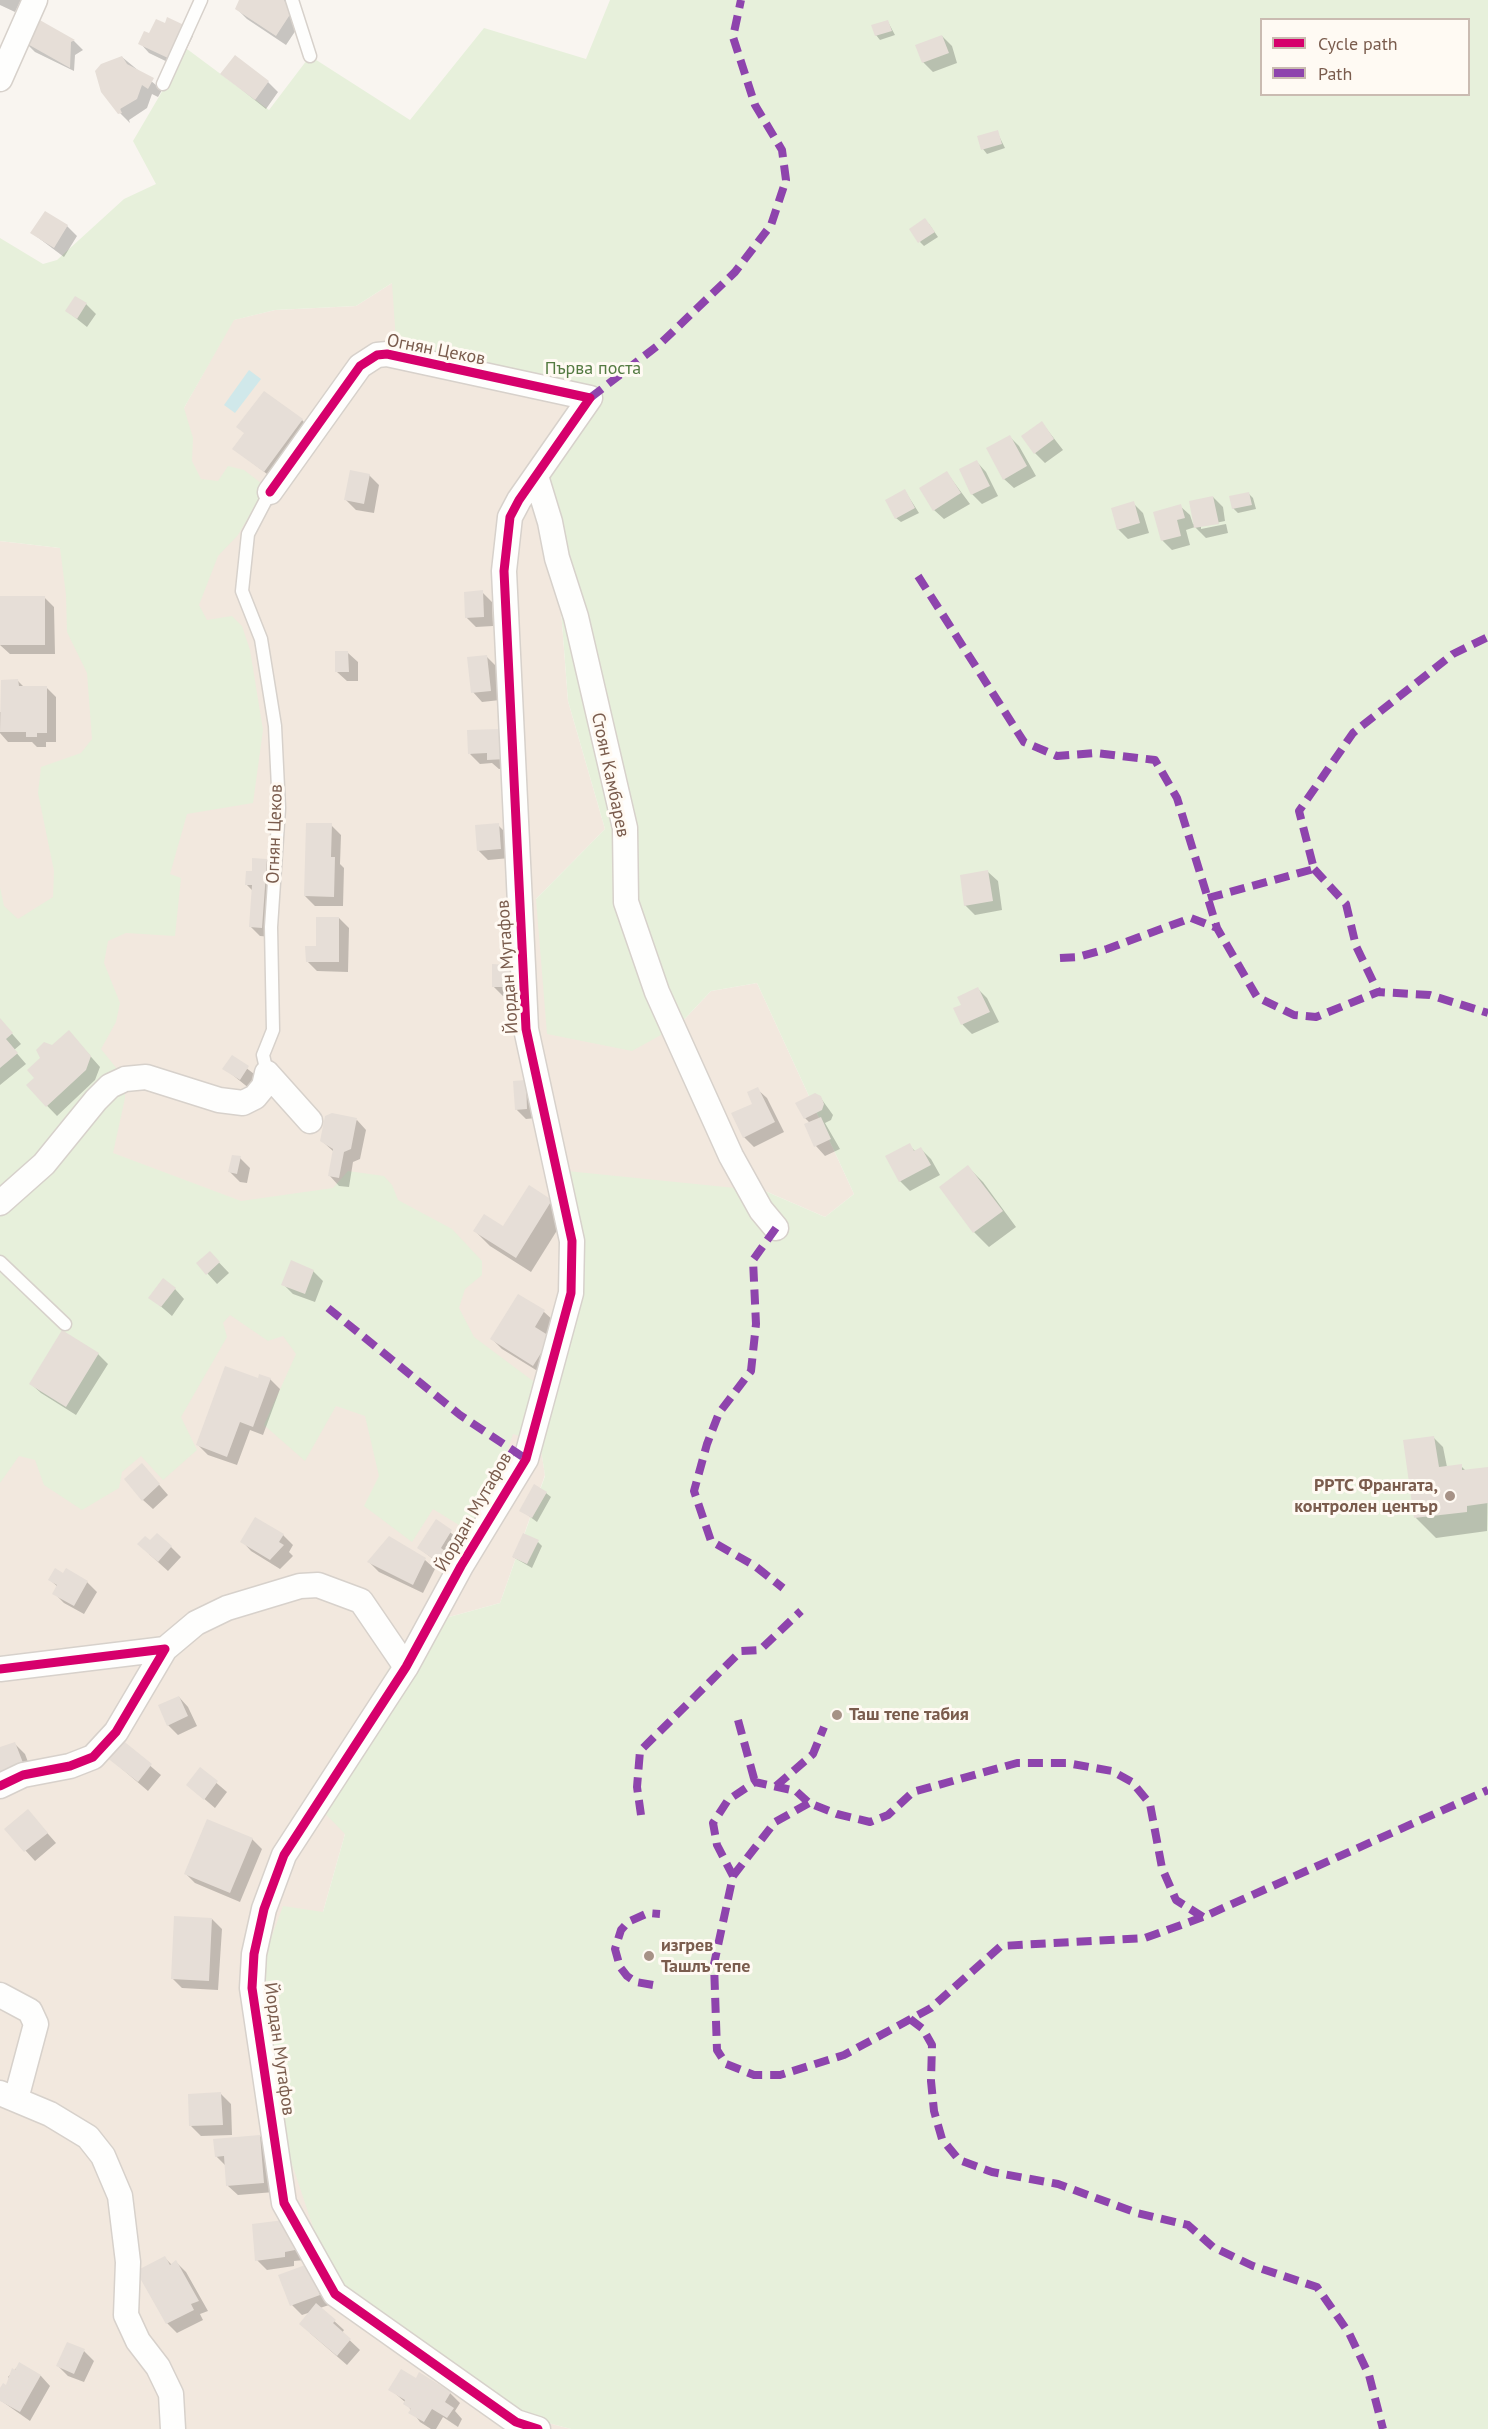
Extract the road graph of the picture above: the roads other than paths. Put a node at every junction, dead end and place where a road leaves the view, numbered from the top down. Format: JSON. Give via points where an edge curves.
{"nodes":[{"id":1,"x":35,"y":0,"type":"edge"},
{"id":2,"x":201,"y":0,"type":"edge"},
{"id":3,"x":292,"y":0,"type":"edge"},
{"id":4,"x":310,"y":56,"type":"dead end"},
{"id":5,"x":0,"y":78,"type":"edge"},
{"id":6,"x":163,"y":84,"type":"dead end"},
{"id":7,"x":590,"y":398,"type":"joint"},
{"id":8,"x":536,"y":476,"type":"junction"},
{"id":9,"x":270,"y":492,"type":"joint"},
{"id":10,"x":267,"y":1073,"type":"junction"},
{"id":11,"x":310,"y":1121,"type":"dead end"},
{"id":12,"x":0,"y":1203,"type":"edge"},
{"id":13,"x":776,"y":1228,"type":"dead end"},
{"id":14,"x":0,"y":1263,"type":"edge"},
{"id":15,"x":65,"y":1324,"type":"dead end"},
{"id":16,"x":165,"y":1649,"type":"junction"},
{"id":17,"x":406,"y":1667,"type":"junction"},
{"id":18,"x":0,"y":1669,"type":"edge"},
{"id":19,"x":0,"y":1786,"type":"edge"},
{"id":20,"x":0,"y":1995,"type":"edge"},
{"id":21,"x":8,"y":2096,"type":"edge"},
{"id":22,"x":173,"y":2429,"type":"edge"},
{"id":23,"x":538,"y":2429,"type":"edge"}],
"edges":[{"from":1,"to":5,"type":"street"},
{"from":2,"to":6,"type":"lane"},
{"from":3,"to":4,"type":"lane"},
{"from":7,"to":8,"type":"street","name":"Йордан Мутафов"},
{"from":7,"to":9,"type":"street","name":"Огнян Цеков","via":[[377,355],[360,366]]},
{"from":8,"to":13,"type":"street","name":"Стоян Камбарев","via":[[576,617],[624,828],[626,902],[657,992],[727,1146],[760,1210]]},
{"from":8,"to":17,"type":"street","name":"Йордан Мутафов","via":[[510,517],[504,571],[526,1029],[572,1241],[571,1293],[526,1458]]},
{"from":9,"to":10,"type":"lane","name":"Огнян Цеков","via":[[248,534],[242,591],[261,639],[275,726],[279,808],[271,927],[273,1030],[263,1055]]},
{"from":10,"to":11,"type":"street"},
{"from":10,"to":12,"type":"street","via":[[264,1086],[243,1103],[219,1100],[146,1077],[125,1078],[103,1093],[44,1164]]},
{"from":14,"to":15,"type":"lane"},
{"from":16,"to":17,"type":"street","via":[[196,1623],[227,1608],[283,1590],[318,1585],[361,1601]]},
{"from":16,"to":18,"type":"street"},
{"from":16,"to":19,"type":"street","via":[[116,1732],[93,1757],[23,1775]]},
{"from":17,"to":23,"type":"street","name":"Йордан Мутафов","via":[[284,1855],[264,1909],[254,1954],[252,1988],[284,2203],[335,2295],[516,2422]]},
{"from":20,"to":21,"type":"street","via":[[30,2011],[36,2024]]},
{"from":21,"to":22,"type":"street","via":[[50,2114],[88,2137],[103,2156],[120,2196],[128,2262],[126,2315],[171,2394]]}]}
